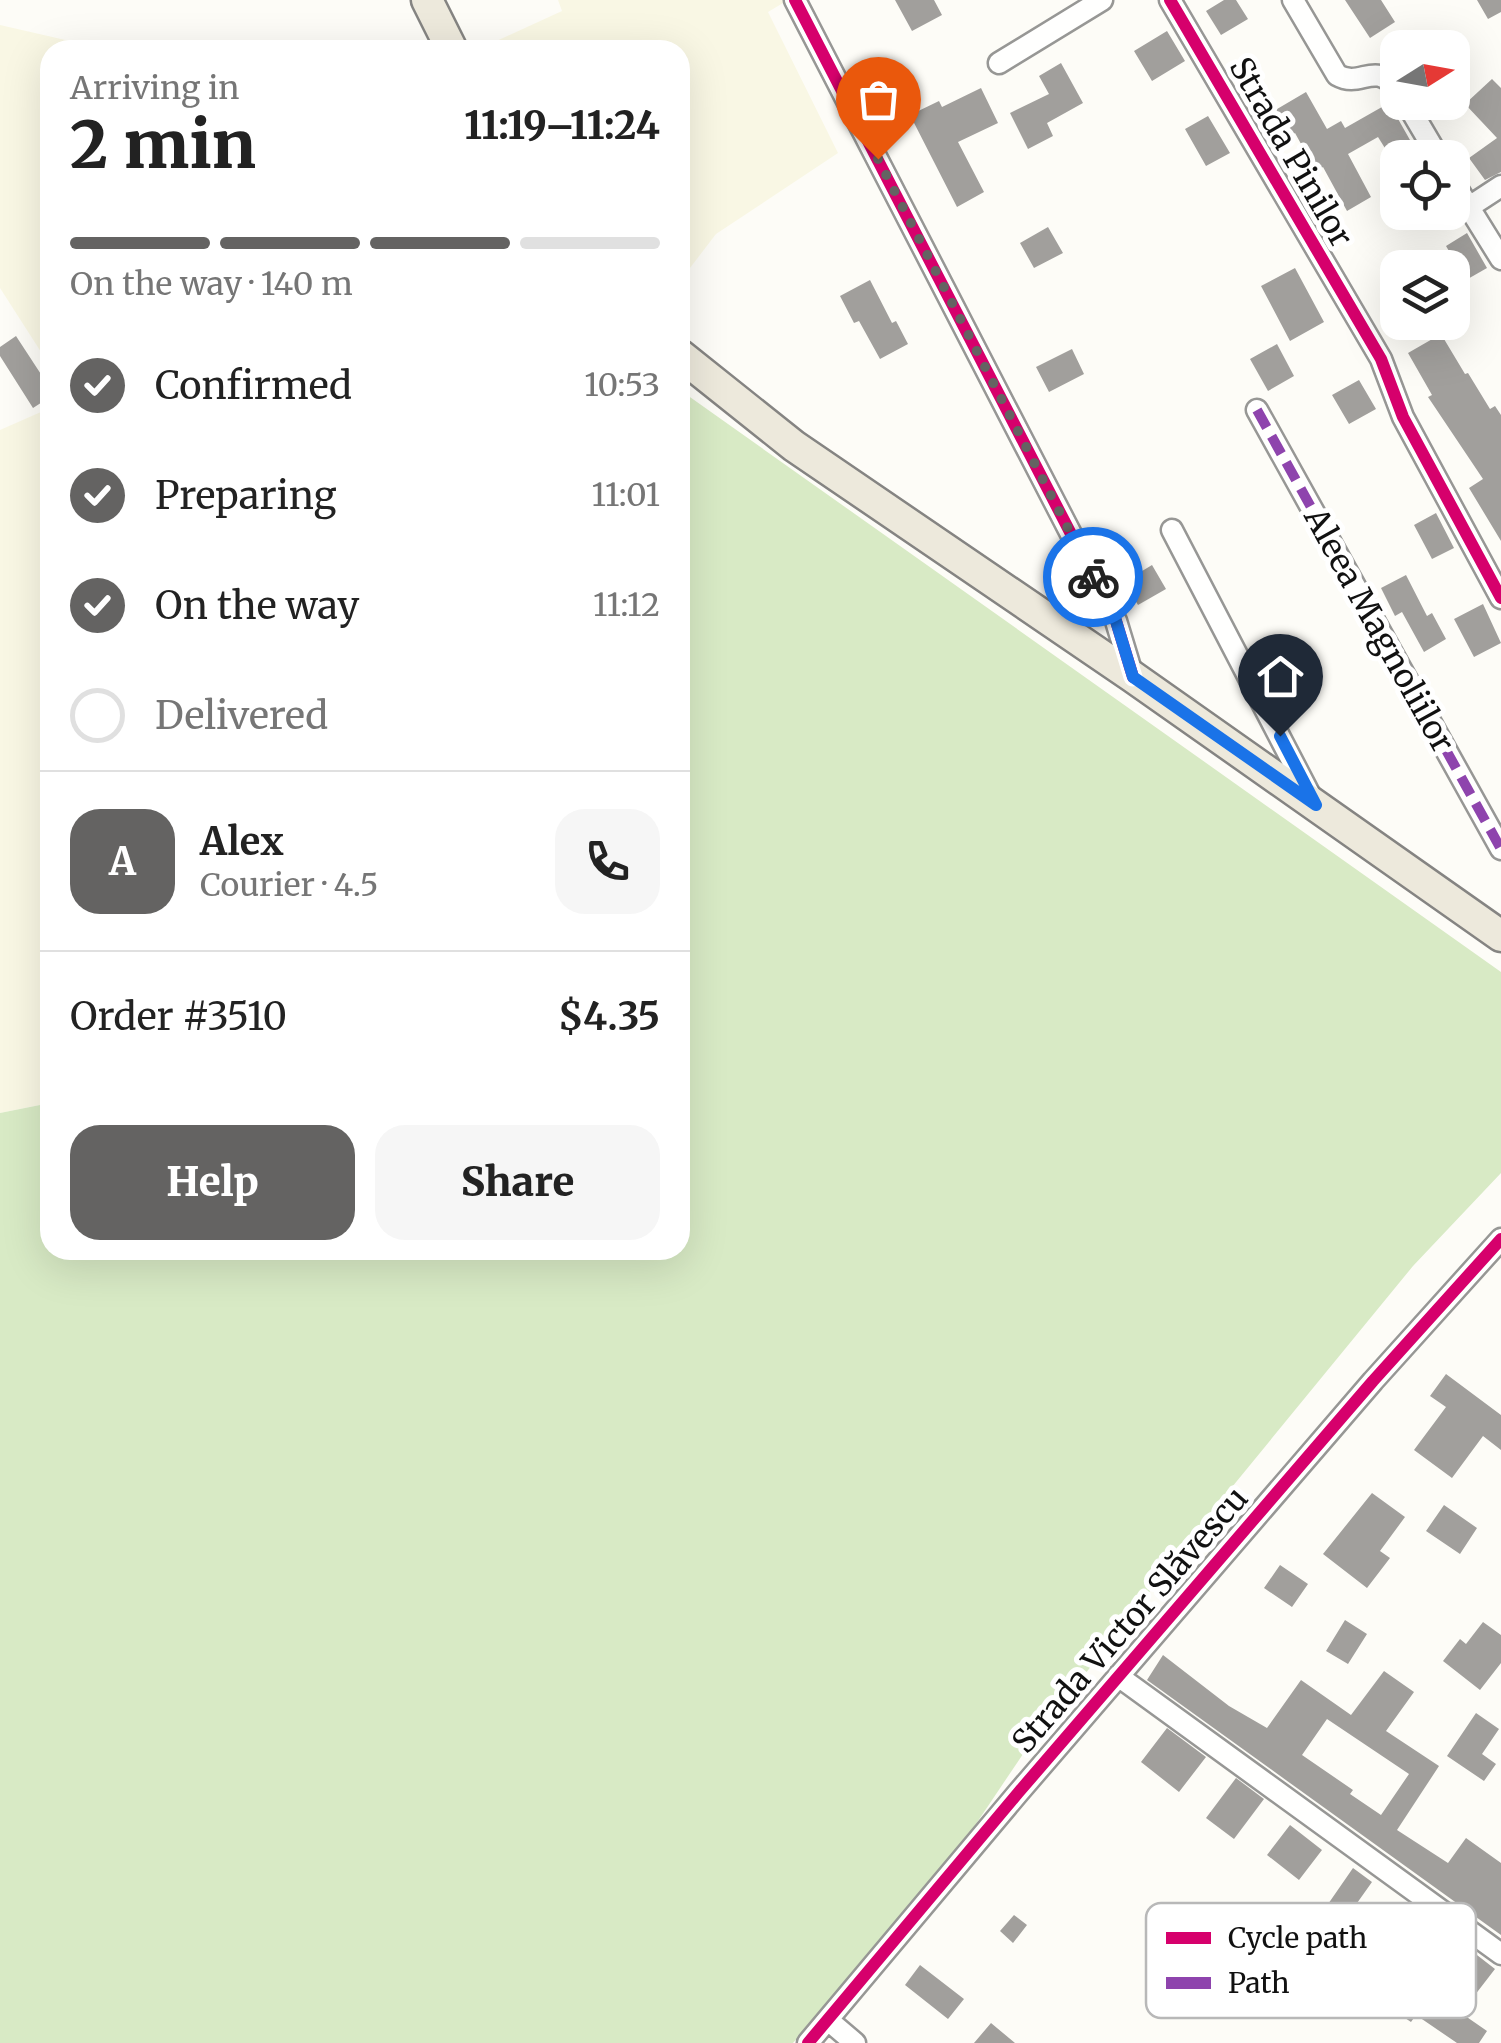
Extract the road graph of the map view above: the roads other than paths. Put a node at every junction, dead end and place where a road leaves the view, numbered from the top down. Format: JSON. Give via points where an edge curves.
{"nodes":[{"id":1,"x":427,"y":0,"type":"edge"},
{"id":2,"x":1102,"y":0,"type":"edge"},
{"id":3,"x":1170,"y":0,"type":"edge"},
{"id":4,"x":1294,"y":0,"type":"edge"},
{"id":5,"x":800,"y":8,"type":"edge"},
{"id":6,"x":447,"y":40,"type":"edge"},
{"id":7,"x":999,"y":62,"type":"dead end"},
{"id":8,"x":1380,"y":75,"type":"edge"},
{"id":9,"x":1501,"y":186,"type":"edge"},
{"id":10,"x":1470,"y":206,"type":"edge"},
{"id":11,"x":1470,"y":209,"type":"edge"},
{"id":12,"x":1501,"y":260,"type":"edge"},
{"id":13,"x":690,"y":363,"type":"edge"},
{"id":14,"x":1257,"y":410,"type":"dead end"},
{"id":15,"x":1172,"y":530,"type":"dead end"},
{"id":16,"x":1501,"y":598,"type":"edge"},
{"id":17,"x":1133,"y":677,"type":"junction"},
{"id":18,"x":1316,"y":805,"type":"junction"},
{"id":19,"x":1501,"y":850,"type":"edge"},
{"id":20,"x":1501,"y":936,"type":"edge"},
{"id":21,"x":1501,"y":1239,"type":"edge"},
{"id":22,"x":1118,"y":1676,"type":"junction"},
{"id":23,"x":1431,"y":1903,"type":"edge"},
{"id":24,"x":1476,"y":1936,"type":"edge"},
{"id":25,"x":1501,"y":1954,"type":"edge"},
{"id":26,"x":828,"y":2020,"type":"junction"},
{"id":27,"x":808,"y":2043,"type":"edge"},
{"id":28,"x":855,"y":2043,"type":"edge"}],
"edges":[{"from":1,"to":6,"type":"main road"},
{"from":2,"to":7,"type":"street"},
{"from":3,"to":16,"type":"street","name":"Strada Pinilor","via":[[1380,359],[1403,418]]},
{"from":4,"to":8,"type":"street","via":[[1337,75]]},
{"from":5,"to":17,"type":"street","via":[[1116,621]]},
{"from":9,"to":10,"type":"street"},
{"from":11,"to":12,"type":"street"},
{"from":13,"to":17,"type":"main road","via":[[794,446]]},
{"from":14,"to":19,"type":"street","name":"Aleea Magnoliilor"},
{"from":15,"to":18,"type":"street"},
{"from":17,"to":18,"type":"main road"},
{"from":18,"to":20,"type":"main road"},
{"from":21,"to":22,"type":"street","name":"Strada Victor Slăvescu"},
{"from":22,"to":23,"type":"street"},
{"from":22,"to":26,"type":"street","name":"Strada Victor Slăvescu"},
{"from":24,"to":25,"type":"street"},
{"from":26,"to":27,"type":"street","name":"Strada Victor Slăvescu"},
{"from":26,"to":28,"type":"street"}]}
